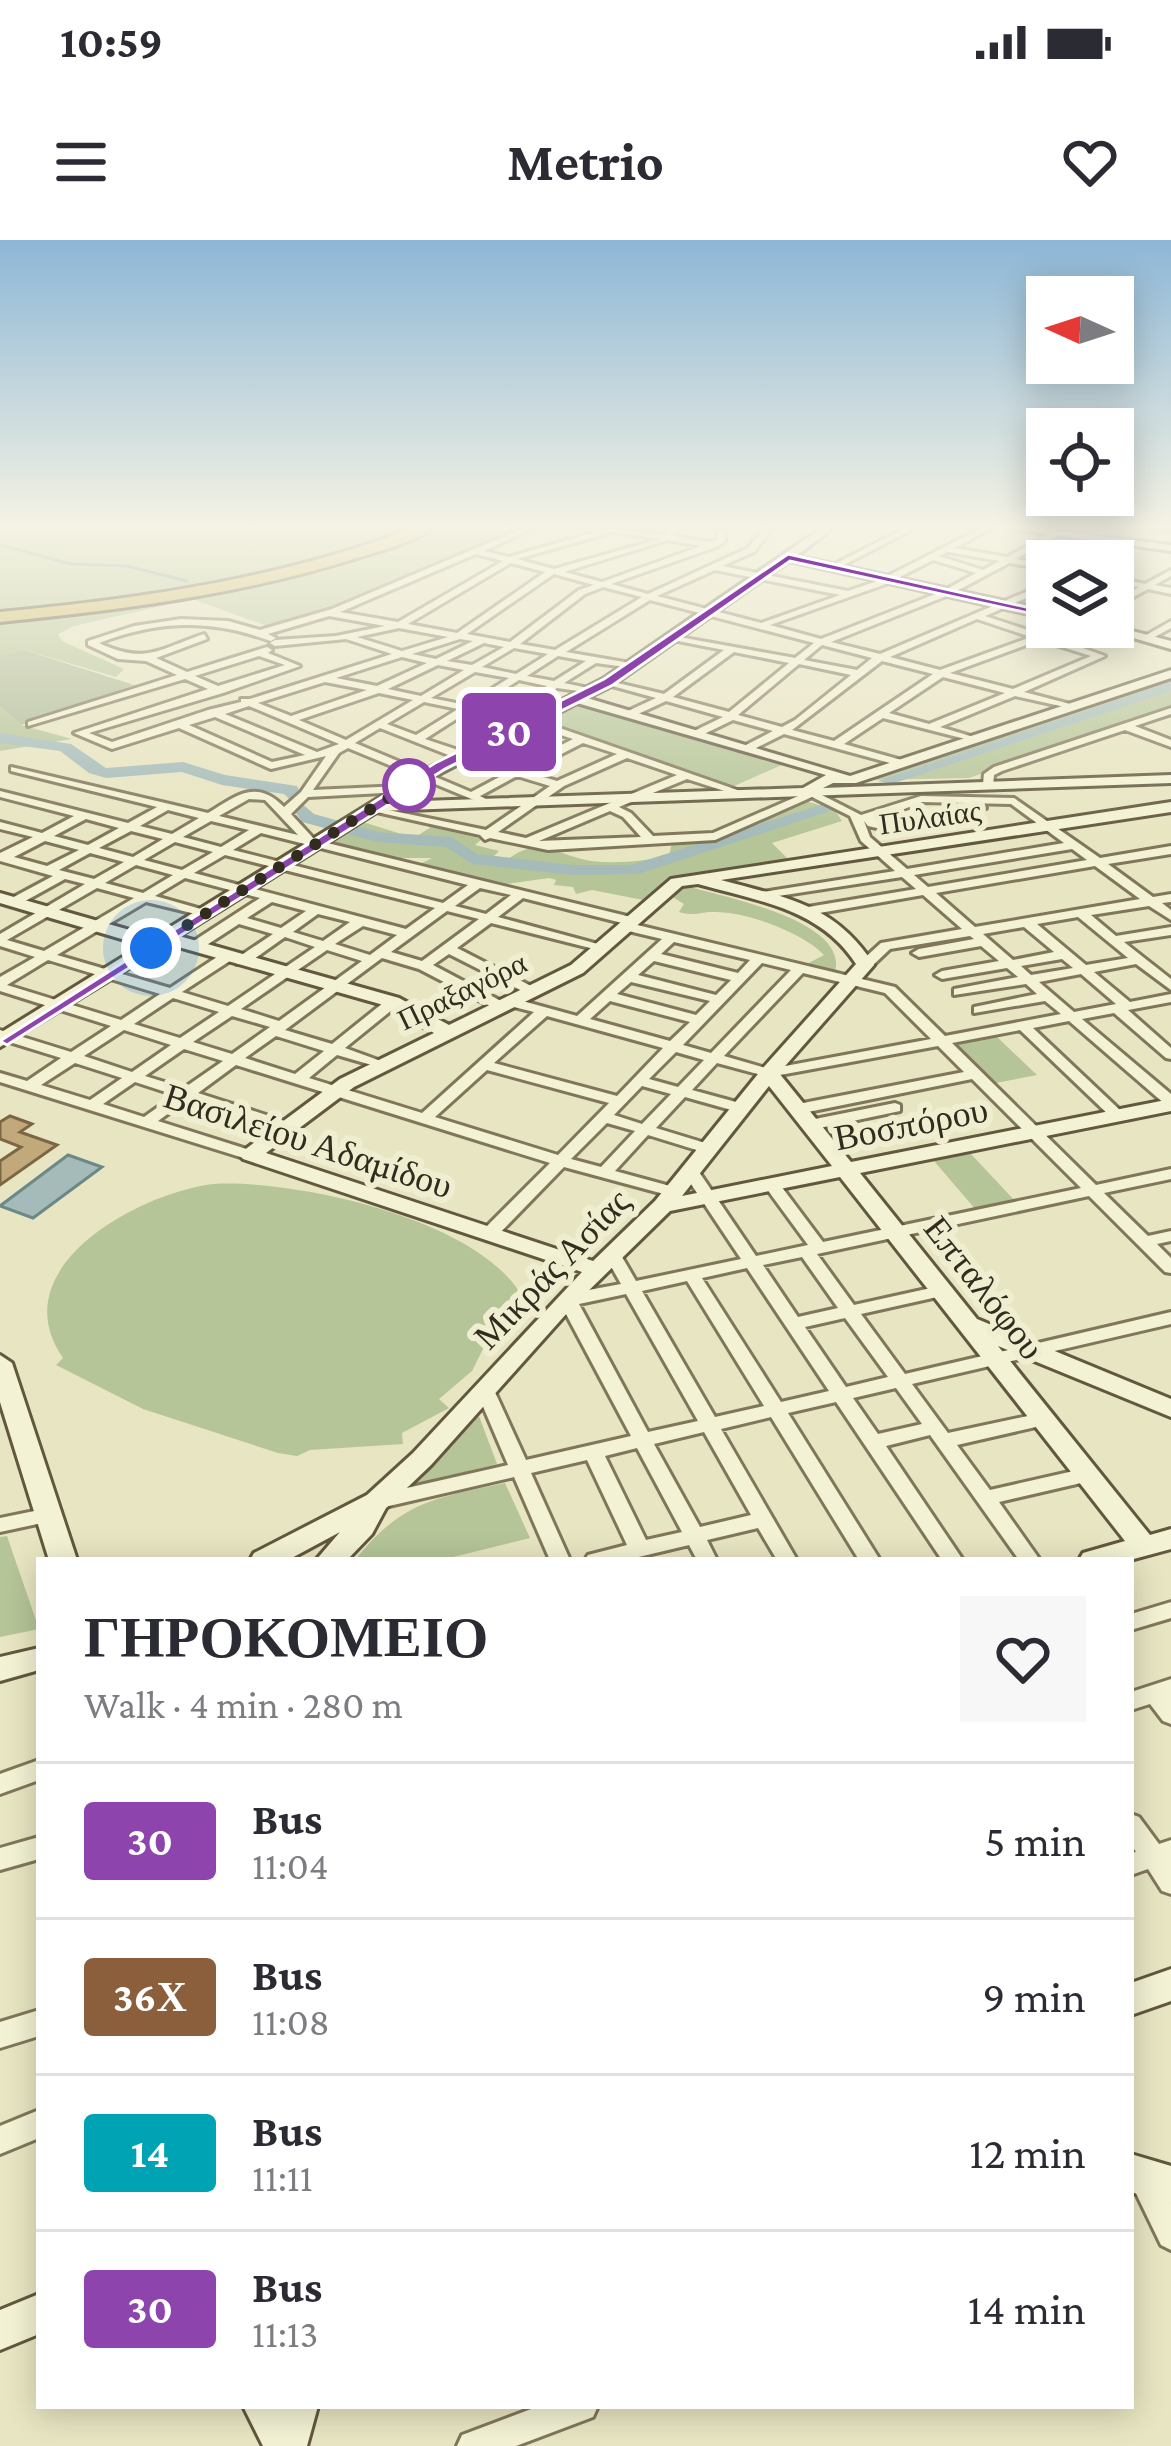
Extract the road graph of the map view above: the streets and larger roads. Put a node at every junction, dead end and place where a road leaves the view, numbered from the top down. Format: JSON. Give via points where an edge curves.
{"nodes":[{"id":1,"x":130,"y":632,"type":"edge"},
{"id":2,"x":258,"y":632,"type":"edge"},
{"id":3,"x":265,"y":632,"type":"edge"},
{"id":4,"x":371,"y":632,"type":"edge"},
{"id":5,"x":429,"y":632,"type":"edge"},
{"id":6,"x":464,"y":632,"type":"edge"},
{"id":7,"x":529,"y":632,"type":"edge"},
{"id":8,"x":592,"y":632,"type":"edge"},
{"id":9,"x":678,"y":632,"type":"edge"},
{"id":10,"x":791,"y":632,"type":"edge"},
{"id":11,"x":845,"y":632,"type":"edge"},
{"id":12,"x":942,"y":632,"type":"edge"},
{"id":13,"x":1157,"y":632,"type":"edge"},
{"id":14,"x":261,"y":633,"type":"junction"},
{"id":15,"x":1134,"y":635,"type":"edge"},
{"id":16,"x":672,"y":636,"type":"junction"},
{"id":17,"x":204,"y":637,"type":"dead end"},
{"id":18,"x":348,"y":637,"type":"junction"},
{"id":19,"x":457,"y":637,"type":"junction"},
{"id":20,"x":1146,"y":638,"type":"junction"},
{"id":21,"x":824,"y":640,"type":"junction"},
{"id":22,"x":481,"y":641,"type":"junction"},
{"id":23,"x":1026,"y":641,"type":"edge"},
{"id":24,"x":275,"y":643,"type":"junction"},
{"id":25,"x":1171,"y":645,"type":"edge"},
{"id":26,"x":511,"y":646,"type":"junction"},
{"id":27,"x":733,"y":647,"type":"junction"},
{"id":28,"x":1078,"y":648,"type":"edge"},
{"id":29,"x":260,"y":653,"type":"junction"},
{"id":30,"x":557,"y":654,"type":"junction"},
{"id":31,"x":401,"y":655,"type":"junction"},
{"id":32,"x":882,"y":656,"type":"junction"},
{"id":33,"x":148,"y":658,"type":"junction"},
{"id":34,"x":799,"y":659,"type":"junction"},
{"id":35,"x":594,"y":660,"type":"junction"},
{"id":36,"x":436,"y":662,"type":"junction"},
{"id":37,"x":293,"y":666,"type":"junction"},
{"id":38,"x":630,"y":667,"type":"junction"},
{"id":39,"x":471,"y":669,"type":"junction"},
{"id":40,"x":944,"y":672,"type":"junction"},
{"id":41,"x":858,"y":673,"type":"junction"},
{"id":42,"x":1169,"y":674,"type":"edge"},
{"id":43,"x":181,"y":675,"type":"junction"},
{"id":44,"x":519,"y":677,"type":"junction"},
{"id":45,"x":327,"y":679,"type":"junction"},
{"id":46,"x":608,"y":682,"type":"junction"},
{"id":47,"x":556,"y":684,"type":"junction"},
{"id":48,"x":1013,"y":689,"type":"junction"},
{"id":49,"x":217,"y":690,"type":"junction"},
{"id":50,"x":376,"y":690,"type":"junction"},
{"id":51,"x":583,"y":695,"type":"junction"},
{"id":52,"x":665,"y":698,"type":"junction"},
{"id":53,"x":420,"y":699,"type":"junction"},
{"id":54,"x":182,"y":700,"type":"junction"},
{"id":55,"x":250,"y":703,"type":"junction"},
{"id":56,"x":687,"y":704,"type":"junction"},
{"id":57,"x":1070,"y":707,"type":"junction"},
{"id":58,"x":467,"y":709,"type":"junction"},
{"id":59,"x":710,"y":710,"type":"junction"},
{"id":60,"x":1171,"y":711,"type":"edge"},
{"id":61,"x":270,"y":712,"type":"junction"},
{"id":62,"x":632,"y":713,"type":"junction"},
{"id":63,"x":216,"y":714,"type":"junction"},
{"id":64,"x":881,"y":714,"type":"junction"},
{"id":65,"x":505,"y":716,"type":"junction"},
{"id":66,"x":731,"y":716,"type":"junction"},
{"id":67,"x":290,"y":720,"type":"junction"},
{"id":68,"x":653,"y":720,"type":"junction"},
{"id":69,"x":530,"y":721,"type":"junction"},
{"id":70,"x":237,"y":722,"type":"junction"},
{"id":71,"x":32,"y":724,"type":"dead end"},
{"id":72,"x":378,"y":724,"type":"junction"},
{"id":73,"x":181,"y":725,"type":"junction"},
{"id":74,"x":675,"y":726,"type":"junction"},
{"id":75,"x":1124,"y":726,"type":"junction"},
{"id":76,"x":310,"y":728,"type":"junction"},
{"id":77,"x":930,"y":728,"type":"junction"},
{"id":78,"x":256,"y":730,"type":"junction"},
{"id":79,"x":784,"y":731,"type":"junction"},
{"id":80,"x":698,"y":733,"type":"junction"},
{"id":81,"x":200,"y":734,"type":"junction"},
{"id":82,"x":277,"y":739,"type":"junction"},
{"id":83,"x":582,"y":739,"type":"junction"},
{"id":84,"x":417,"y":740,"type":"junction"},
{"id":85,"x":973,"y":740,"type":"junction"},
{"id":86,"x":220,"y":742,"type":"junction"},
{"id":87,"x":348,"y":743,"type":"junction"},
{"id":88,"x":1171,"y":744,"type":"edge"},
{"id":89,"x":836,"y":745,"type":"junction"},
{"id":90,"x":748,"y":748,"type":"junction"},
{"id":91,"x":239,"y":751,"type":"junction"},
{"id":92,"x":335,"y":751,"type":"junction"},
{"id":93,"x":313,"y":754,"type":"junction"},
{"id":94,"x":626,"y":754,"type":"junction"},
{"id":95,"x":460,"y":756,"type":"junction"},
{"id":96,"x":901,"y":763,"type":"junction"},
{"id":97,"x":15,"y":769,"type":"dead end"},
{"id":98,"x":1171,"y":771,"type":"edge"},
{"id":99,"x":515,"y":772,"type":"junction"},
{"id":100,"x":35,"y":774,"type":"junction"},
{"id":101,"x":426,"y":775,"type":"junction"},
{"id":102,"x":686,"y":775,"type":"junction"},
{"id":103,"x":558,"y":784,"type":"junction"},
{"id":104,"x":989,"y":784,"type":"junction"},
{"id":105,"x":836,"y":788,"type":"junction"},
{"id":106,"x":401,"y":790,"type":"junction"},
{"id":107,"x":737,"y":792,"type":"junction"},
{"id":108,"x":0,"y":793,"type":"edge"},
{"id":109,"x":305,"y":794,"type":"junction"},
{"id":110,"x":121,"y":796,"type":"junction"},
{"id":111,"x":633,"y":797,"type":"junction"},
{"id":112,"x":480,"y":798,"type":"junction"},
{"id":113,"x":536,"y":800,"type":"junction"},
{"id":114,"x":1014,"y":801,"type":"junction"},
{"id":115,"x":39,"y":804,"type":"junction"},
{"id":116,"x":610,"y":806,"type":"junction"},
{"id":117,"x":166,"y":807,"type":"junction"},
{"id":118,"x":1171,"y":807,"type":"edge"},
{"id":119,"x":371,"y":808,"type":"junction"},
{"id":120,"x":286,"y":812,"type":"junction"},
{"id":121,"x":858,"y":815,"type":"junction"},
{"id":122,"x":84,"y":816,"type":"junction"},
{"id":123,"x":208,"y":818,"type":"junction"},
{"id":124,"x":0,"y":824,"type":"edge"},
{"id":125,"x":1048,"y":826,"type":"junction"},
{"id":126,"x":129,"y":827,"type":"junction"},
{"id":127,"x":258,"y":830,"type":"junction"},
{"id":128,"x":485,"y":836,"type":"junction"},
{"id":129,"x":44,"y":837,"type":"junction"},
{"id":130,"x":174,"y":838,"type":"junction"},
{"id":131,"x":651,"y":841,"type":"junction"},
{"id":132,"x":314,"y":844,"type":"junction"},
{"id":133,"x":522,"y":844,"type":"junction"},
{"id":134,"x":1074,"y":845,"type":"junction"},
{"id":135,"x":90,"y":849,"type":"junction"},
{"id":136,"x":1171,"y":850,"type":"edge"},
{"id":137,"x":223,"y":851,"type":"junction"},
{"id":138,"x":883,"y":851,"type":"junction"},
{"id":139,"x":2,"y":858,"type":"edge"},
{"id":140,"x":135,"y":861,"type":"junction"},
{"id":141,"x":384,"y":861,"type":"junction"},
{"id":142,"x":1096,"y":862,"type":"junction"},
{"id":143,"x":280,"y":866,"type":"junction"},
{"id":144,"x":773,"y":867,"type":"junction"},
{"id":145,"x":905,"y":870,"type":"junction"},
{"id":146,"x":432,"y":872,"type":"junction"},
{"id":147,"x":56,"y":873,"type":"junction"},
{"id":148,"x":184,"y":874,"type":"junction"},
{"id":149,"x":691,"y":879,"type":"junction"},
{"id":150,"x":96,"y":884,"type":"junction"},
{"id":151,"x":350,"y":884,"type":"junction"},
{"id":152,"x":478,"y":884,"type":"junction"},
{"id":153,"x":794,"y":888,"type":"junction"},
{"id":154,"x":927,"y":889,"type":"junction"},
{"id":155,"x":243,"y":890,"type":"junction"},
{"id":156,"x":521,"y":894,"type":"junction"},
{"id":157,"x":398,"y":896,"type":"junction"},
{"id":158,"x":764,"y":896,"type":"junction"},
{"id":159,"x":271,"y":897,"type":"junction"},
{"id":160,"x":144,"y":898,"type":"junction"},
{"id":161,"x":1171,"y":898,"type":"edge"},
{"id":162,"x":7,"y":900,"type":"edge"},
{"id":163,"x":1151,"y":902,"type":"junction"},
{"id":164,"x":444,"y":908,"type":"junction"},
{"id":165,"x":317,"y":909,"type":"junction"},
{"id":166,"x":808,"y":911,"type":"junction"},
{"id":167,"x":48,"y":912,"type":"junction"},
{"id":168,"x":1079,"y":913,"type":"junction"},
{"id":169,"x":204,"y":914,"type":"junction"},
{"id":170,"x":1171,"y":916,"type":"edge"},
{"id":171,"x":237,"y":919,"type":"junction"},
{"id":172,"x":487,"y":919,"type":"junction"},
{"id":173,"x":361,"y":921,"type":"junction"},
{"id":174,"x":1026,"y":922,"type":"junction"},
{"id":175,"x":627,"y":924,"type":"junction"},
{"id":176,"x":97,"y":926,"type":"junction"},
{"id":177,"x":1171,"y":931,"type":"edge"},
{"id":178,"x":284,"y":932,"type":"junction"},
{"id":179,"x":408,"y":934,"type":"junction"},
{"id":180,"x":980,"y":936,"type":"junction"},
{"id":181,"x":672,"y":937,"type":"junction"},
{"id":182,"x":1113,"y":940,"type":"junction"},
{"id":183,"x":0,"y":941,"type":"edge"},
{"id":184,"x":162,"y":941,"type":"junction"},
{"id":185,"x":324,"y":945,"type":"junction"},
{"id":186,"x":194,"y":946,"type":"junction"},
{"id":187,"x":602,"y":947,"type":"junction"},
{"id":188,"x":448,"y":948,"type":"junction"},
{"id":189,"x":919,"y":953,"type":"dead end"},
{"id":190,"x":1064,"y":954,"type":"junction"},
{"id":191,"x":46,"y":956,"type":"junction"},
{"id":192,"x":651,"y":956,"type":"junction"},
{"id":193,"x":377,"y":957,"type":"junction"},
{"id":194,"x":760,"y":958,"type":"junction"},
{"id":195,"x":235,"y":959,"type":"junction"},
{"id":196,"x":1011,"y":963,"type":"junction"},
{"id":197,"x":1143,"y":964,"type":"junction"},
{"id":198,"x":1171,"y":964,"type":"edge"},
{"id":199,"x":424,"y":966,"type":"junction"},
{"id":200,"x":800,"y":968,"type":"junction"},
{"id":201,"x":1083,"y":969,"type":"junction"},
{"id":202,"x":858,"y":972,"type":"junction"},
{"id":203,"x":283,"y":973,"type":"junction"},
{"id":204,"x":108,"y":975,"type":"junction"},
{"id":205,"x":942,"y":975,"type":"dead end"},
{"id":206,"x":629,"y":977,"type":"junction"},
{"id":207,"x":741,"y":978,"type":"junction"},
{"id":208,"x":1030,"y":979,"type":"junction"},
{"id":209,"x":0,"y":986,"type":"edge"},
{"id":210,"x":1171,"y":986,"type":"edge"},
{"id":211,"x":338,"y":987,"type":"junction"},
{"id":212,"x":530,"y":992,"type":"junction"},
{"id":213,"x":959,"y":992,"type":"dead end"},
{"id":214,"x":172,"y":993,"type":"junction"},
{"id":215,"x":608,"y":996,"type":"junction"},
{"id":216,"x":1049,"y":996,"type":"junction"},
{"id":217,"x":1171,"y":998,"type":"edge"},
{"id":218,"x":720,"y":1000,"type":"junction"},
{"id":219,"x":393,"y":1002,"type":"junction"},
{"id":220,"x":504,"y":1003,"type":"junction"},
{"id":221,"x":58,"y":1005,"type":"junction"},
{"id":222,"x":1122,"y":1007,"type":"junction"},
{"id":223,"x":229,"y":1010,"type":"junction"},
{"id":224,"x":979,"y":1010,"type":"dead end"},
{"id":225,"x":544,"y":1011,"type":"junction"},
{"id":226,"x":1072,"y":1016,"type":"junction"},
{"id":227,"x":581,"y":1020,"type":"junction"},
{"id":228,"x":699,"y":1020,"type":"junction"},
{"id":229,"x":122,"y":1025,"type":"junction"},
{"id":230,"x":1023,"y":1026,"type":"junction"},
{"id":231,"x":279,"y":1028,"type":"junction"},
{"id":232,"x":445,"y":1031,"type":"junction"},
{"id":233,"x":3,"y":1037,"type":"edge"},
{"id":234,"x":942,"y":1041,"type":"junction"},
{"id":235,"x":182,"y":1044,"type":"junction"},
{"id":236,"x":674,"y":1045,"type":"junction"},
{"id":237,"x":336,"y":1048,"type":"junction"},
{"id":238,"x":787,"y":1053,"type":"junction"},
{"id":239,"x":1171,"y":1055,"type":"edge"},
{"id":240,"x":713,"y":1056,"type":"junction"},
{"id":241,"x":74,"y":1057,"type":"junction"},
{"id":242,"x":233,"y":1061,"type":"junction"},
{"id":243,"x":382,"y":1064,"type":"junction"},
{"id":244,"x":484,"y":1065,"type":"junction"},
{"id":245,"x":806,"y":1066,"type":"junction"},
{"id":246,"x":976,"y":1074,"type":"junction"},
{"id":247,"x":0,"y":1077,"type":"edge"},
{"id":248,"x":134,"y":1077,"type":"junction"},
{"id":249,"x":297,"y":1080,"type":"junction"},
{"id":250,"x":640,"y":1081,"type":"junction"},
{"id":251,"x":769,"y":1084,"type":"junction"},
{"id":252,"x":29,"y":1086,"type":"junction"},
{"id":253,"x":334,"y":1091,"type":"junction"},
{"id":254,"x":680,"y":1092,"type":"junction"},
{"id":255,"x":186,"y":1094,"type":"junction"},
{"id":256,"x":620,"y":1101,"type":"junction"},
{"id":257,"x":1171,"y":1104,"type":"edge"},
{"id":258,"x":91,"y":1106,"type":"junction"},
{"id":259,"x":742,"y":1108,"type":"junction"},
{"id":260,"x":895,"y":1108,"type":"dead end"},
{"id":261,"x":1118,"y":1115,"type":"junction"},
{"id":262,"x":804,"y":1117,"type":"junction"},
{"id":263,"x":604,"y":1118,"type":"junction"},
{"id":264,"x":424,"y":1119,"type":"junction"},
{"id":265,"x":146,"y":1124,"type":"junction"},
{"id":266,"x":286,"y":1126,"type":"junction"},
{"id":267,"x":647,"y":1130,"type":"junction"},
{"id":268,"x":1035,"y":1133,"type":"junction"},
{"id":269,"x":709,"y":1149,"type":"junction"},
{"id":270,"x":250,"y":1155,"type":"junction"},
{"id":271,"x":561,"y":1161,"type":"junction"},
{"id":272,"x":845,"y":1170,"type":"junction"},
{"id":273,"x":691,"y":1172,"type":"junction"},
{"id":274,"x":604,"y":1173,"type":"junction"},
{"id":275,"x":1169,"y":1177,"type":"edge"},
{"id":276,"x":772,"y":1185,"type":"junction"},
{"id":277,"x":1094,"y":1191,"type":"junction"},
{"id":278,"x":708,"y":1197,"type":"junction"},
{"id":279,"x":669,"y":1198,"type":"junction"},
{"id":280,"x":894,"y":1232,"type":"junction"},
{"id":281,"x":489,"y":1234,"type":"junction"},
{"id":282,"x":1171,"y":1235,"type":"edge"},
{"id":283,"x":1145,"y":1242,"type":"junction"},
{"id":284,"x":813,"y":1250,"type":"junction"},
{"id":285,"x":604,"y":1262,"type":"junction"},
{"id":286,"x":752,"y":1262,"type":"junction"},
{"id":287,"x":1171,"y":1268,"type":"edge"},
{"id":288,"x":692,"y":1275,"type":"junction"},
{"id":289,"x":631,"y":1288,"type":"junction"},
{"id":290,"x":940,"y":1291,"type":"junction"},
{"id":291,"x":568,"y":1300,"type":"junction"},
{"id":292,"x":849,"y":1311,"type":"junction"},
{"id":293,"x":1171,"y":1318,"type":"edge"},
{"id":294,"x":793,"y":1324,"type":"junction"},
{"id":295,"x":965,"y":1324,"type":"junction"},
{"id":296,"x":1060,"y":1342,"type":"junction"},
{"id":297,"x":1029,"y":1349,"type":"junction"},
{"id":298,"x":993,"y":1358,"type":"junction"},
{"id":299,"x":0,"y":1364,"type":"edge"},
{"id":300,"x":1084,"y":1372,"type":"junction"},
{"id":301,"x":898,"y":1379,"type":"junction"},
{"id":302,"x":485,"y":1390,"type":"junction"},
{"id":303,"x":840,"y":1393,"type":"junction"},
{"id":304,"x":775,"y":1408,"type":"junction"},
{"id":305,"x":1171,"y":1408,"type":"edge"},
{"id":306,"x":1042,"y":1419,"type":"junction"},
{"id":307,"x":709,"y":1424,"type":"junction"},
{"id":308,"x":939,"y":1434,"type":"junction"},
{"id":309,"x":643,"y":1440,"type":"junction"},
{"id":310,"x":873,"y":1442,"type":"junction"},
{"id":311,"x":592,"y":1451,"type":"junction"},
{"id":312,"x":520,"y":1468,"type":"junction"},
{"id":313,"x":1087,"y":1474,"type":"junction"},
{"id":314,"x":985,"y":1498,"type":"junction"},
{"id":315,"x":376,"y":1502,"type":"junction"},
{"id":316,"x":49,"y":1515,"type":"junction"},
{"id":317,"x":764,"y":1519,"type":"junction"},
{"id":318,"x":0,"y":1525,"type":"edge"},
{"id":319,"x":694,"y":1537,"type":"junction"},
{"id":320,"x":1158,"y":1542,"type":"edge"},
{"id":321,"x":640,"y":1550,"type":"junction"},
{"id":322,"x":62,"y":1557,"type":"edge"},
{"id":323,"x":269,"y":1557,"type":"edge"},
{"id":324,"x":333,"y":1557,"type":"edge"},
{"id":325,"x":559,"y":1557,"type":"edge"},
{"id":326,"x":608,"y":1557,"type":"edge"},
{"id":327,"x":705,"y":1557,"type":"edge"},
{"id":328,"x":786,"y":1557,"type":"edge"},
{"id":329,"x":868,"y":1557,"type":"edge"},
{"id":330,"x":951,"y":1557,"type":"edge"},
{"id":331,"x":1028,"y":1557,"type":"edge"},
{"id":332,"x":1104,"y":1557,"type":"edge"},
{"id":333,"x":1171,"y":1610,"type":"edge"},
{"id":334,"x":1134,"y":1621,"type":"edge"},
{"id":335,"x":36,"y":1659,"type":"edge"},
{"id":336,"x":0,"y":1669,"type":"edge"},
{"id":337,"x":1163,"y":1691,"type":"edge"},
{"id":338,"x":1134,"y":1700,"type":"edge"},
{"id":339,"x":1171,"y":1715,"type":"edge"},
{"id":340,"x":36,"y":1771,"type":"edge"},
{"id":341,"x":0,"y":1784,"type":"edge"},
{"id":342,"x":1134,"y":1829,"type":"edge"},
{"id":343,"x":36,"y":1849,"type":"edge"},
{"id":344,"x":0,"y":1858,"type":"edge"},
{"id":345,"x":1152,"y":1858,"type":"edge"},
{"id":346,"x":1171,"y":1883,"type":"edge"},
{"id":347,"x":1171,"y":1985,"type":"edge"},
{"id":348,"x":1134,"y":1998,"type":"edge"},
{"id":349,"x":36,"y":2024,"type":"edge"},
{"id":350,"x":0,"y":2035,"type":"edge"},
{"id":351,"x":36,"y":2124,"type":"edge"},
{"id":352,"x":0,"y":2140,"type":"edge"},
{"id":353,"x":1148,"y":2178,"type":"edge"},
{"id":354,"x":1171,"y":2235,"type":"edge"},
{"id":355,"x":36,"y":2315,"type":"edge"},
{"id":356,"x":0,"y":2330,"type":"edge"},
{"id":357,"x":574,"y":2409,"type":"edge"},
{"id":358,"x":473,"y":2446,"type":"edge"}],
"edges":[{"from":1,"to":33,"type":"street","via":[[91,643],[119,657]]},
{"from":2,"to":14,"type":"street"},
{"from":3,"to":14,"type":"street"},
{"from":4,"to":18,"type":"street"},
{"from":5,"to":19,"type":"street"},
{"from":6,"to":19,"type":"street"},
{"from":7,"to":26,"type":"street"},
{"from":8,"to":30,"type":"street"},
{"from":9,"to":16,"type":"street"},
{"from":10,"to":21,"type":"street"},
{"from":11,"to":21,"type":"street"},
{"from":12,"to":32,"type":"street"},
{"from":13,"to":20,"type":"street"},
{"from":14,"to":24,"type":"street"},
{"from":15,"to":20,"type":"street"},
{"from":16,"to":27,"type":"street"},
{"from":16,"to":38,"type":"street"},
{"from":17,"to":33,"type":"street"},
{"from":18,"to":24,"type":"street"},
{"from":18,"to":31,"type":"street"},
{"from":19,"to":22,"type":"street"},
{"from":19,"to":31,"type":"street"},
{"from":20,"to":25,"type":"street"},
{"from":21,"to":32,"type":"street"},
{"from":21,"to":34,"type":"street"},
{"from":22,"to":26,"type":"street"},
{"from":22,"to":36,"type":"street"},
{"from":23,"to":40,"type":"street"},
{"from":24,"to":29,"type":"street"},
{"from":26,"to":30,"type":"street"},
{"from":26,"to":39,"type":"street"},
{"from":27,"to":34,"type":"street"},
{"from":27,"to":52,"type":"street"},
{"from":28,"to":48,"type":"street","via":[[1100,656]]},
{"from":29,"to":37,"type":"street"},
{"from":29,"to":43,"type":"street"},
{"from":30,"to":35,"type":"street"},
{"from":30,"to":44,"type":"street"},
{"from":31,"to":36,"type":"street"},
{"from":31,"to":45,"type":"street"},
{"from":32,"to":40,"type":"street"},
{"from":32,"to":41,"type":"street"},
{"from":33,"to":43,"type":"street"},
{"from":34,"to":41,"type":"street"},
{"from":34,"to":66,"type":"street"},
{"from":35,"to":38,"type":"street"},
{"from":35,"to":47,"type":"street"},
{"from":36,"to":39,"type":"street"},
{"from":36,"to":50,"type":"street"},
{"from":37,"to":45,"type":"street"},
{"from":37,"to":49,"type":"street"},
{"from":38,"to":46,"type":"street"},
{"from":39,"to":44,"type":"street"},
{"from":39,"to":53,"type":"street"},
{"from":40,"to":48,"type":"street"},
{"from":40,"to":64,"type":"street"},
{"from":41,"to":79,"type":"street"},
{"from":42,"to":57,"type":"street"},
{"from":43,"to":49,"type":"street"},
{"from":43,"to":71,"type":"street"},
{"from":44,"to":47,"type":"street"},
{"from":44,"to":58,"type":"street"},
{"from":45,"to":50,"type":"street"},
{"from":45,"to":55,"type":"street"},
{"from":46,"to":51,"type":"street"},
{"from":46,"to":52,"type":"street"},
{"from":47,"to":51,"type":"street"},
{"from":47,"to":65,"type":"street"},
{"from":48,"to":57,"type":"street"},
{"from":48,"to":77,"type":"street"},
{"from":49,"to":54,"type":"street"},
{"from":49,"to":55,"type":"street"},
{"from":50,"to":53,"type":"street"},
{"from":50,"to":67,"type":"street"},
{"from":51,"to":62,"type":"street"},
{"from":51,"to":69,"type":"street"},
{"from":52,"to":56,"type":"street"},
{"from":52,"to":62,"type":"street"},
{"from":53,"to":58,"type":"street"},
{"from":53,"to":72,"type":"street"},
{"from":54,"to":63,"type":"street"},
{"from":54,"to":73,"type":"street","via":[[80,731],[112,746]]},
{"from":55,"to":61,"type":"street"},
{"from":55,"to":63,"type":"street"},
{"from":56,"to":59,"type":"street"},
{"from":56,"to":68,"type":"street"},
{"from":57,"to":85,"type":"street"},
{"from":58,"to":65,"type":"street"},
{"from":58,"to":84,"type":"street"},
{"from":59,"to":66,"type":"street"},
{"from":59,"to":74,"type":"street"},
{"from":60,"to":75,"type":"street"},
{"from":61,"to":67,"type":"street"},
{"from":61,"to":70,"type":"street"},
{"from":62,"to":68,"type":"street"},
{"from":63,"to":70,"type":"street"},
{"from":63,"to":73,"type":"street"},
{"from":64,"to":77,"type":"street"},
{"from":64,"to":89,"type":"street"},
{"from":65,"to":69,"type":"street"},
{"from":66,"to":79,"type":"street"},
{"from":66,"to":80,"type":"street"},
{"from":67,"to":76,"type":"street"},
{"from":68,"to":74,"type":"street"},
{"from":69,"to":83,"type":"street"},
{"from":69,"to":95,"type":"street"},
{"from":70,"to":78,"type":"street"},
{"from":70,"to":81,"type":"street"},
{"from":72,"to":84,"type":"street"},
{"from":72,"to":87,"type":"street"},
{"from":73,"to":81,"type":"street"},
{"from":74,"to":80,"type":"street"},
{"from":75,"to":88,"type":"street"},
{"from":75,"to":104,"type":"street","via":[[998,770]]},
{"from":76,"to":82,"type":"street"},
{"from":76,"to":87,"type":"street"},
{"from":77,"to":85,"type":"street"},
{"from":78,"to":82,"type":"street"},
{"from":78,"to":86,"type":"street"},
{"from":79,"to":89,"type":"street"},
{"from":79,"to":90,"type":"street"},
{"from":80,"to":90,"type":"street"},
{"from":81,"to":86,"type":"street"},
{"from":82,"to":91,"type":"street"},
{"from":82,"to":93,"type":"street"},
{"from":83,"to":94,"type":"street"},
{"from":83,"to":99,"type":"street"},
{"from":84,"to":95,"type":"street"},
{"from":85,"to":96,"type":"street"},
{"from":86,"to":91,"type":"street"},
{"from":87,"to":92,"type":"street"},
{"from":87,"to":101,"type":"street"},
{"from":89,"to":96,"type":"street"},
{"from":90,"to":105,"type":"street"},
{"from":91,"to":93,"type":"street","via":[[271,766]]},
{"from":92,"to":93,"type":"street"},
{"from":92,"to":109,"type":"street"},
{"from":94,"to":102,"type":"street"},
{"from":94,"to":103,"type":"street"},
{"from":95,"to":99,"type":"street"},
{"from":95,"to":101,"type":"street"},
{"from":96,"to":105,"type":"street"},
{"from":97,"to":100,"type":"street"},
{"from":98,"to":104,"type":"street"},
{"from":99,"to":103,"type":"street"},
{"from":99,"to":112,"type":"street"},
{"from":100,"to":108,"type":"street"},
{"from":100,"to":110,"type":"street"},
{"from":101,"to":106,"type":"street"},
{"from":101,"to":112,"type":"street"},
{"from":102,"to":107,"type":"street"},
{"from":102,"to":111,"type":"street"},
{"from":103,"to":113,"type":"street"},
{"from":104,"to":105,"type":"street"},
{"from":105,"to":107,"type":"street"},
{"from":105,"to":121,"type":"street"},
{"from":105,"to":131,"type":"street","via":[[722,834]]},
{"from":106,"to":109,"type":"street"},
{"from":106,"to":119,"type":"street"},
{"from":107,"to":111,"type":"street"},
{"from":108,"to":115,"type":"street"},
{"from":109,"to":120,"type":"street"},
{"from":110,"to":117,"type":"street"},
{"from":110,"to":122,"type":"street"},
{"from":111,"to":113,"type":"street"},
{"from":111,"to":116,"type":"street"},
{"from":112,"to":113,"type":"street"},
{"from":112,"to":119,"type":"street"},
{"from":113,"to":128,"type":"street"},
{"from":114,"to":121,"type":"street","via":[[921,799]]},
{"from":114,"to":121,"type":"street","via":[[879,827]]},
{"from":114,"to":125,"type":"street"},
{"from":115,"to":122,"type":"street"},
{"from":115,"to":124,"type":"street"},
{"from":116,"to":131,"type":"street"},
{"from":116,"to":133,"type":"street"},
{"from":117,"to":123,"type":"street"},
{"from":117,"to":126,"type":"street"},
{"from":118,"to":125,"type":"street","name":"Πυλαίας"},
{"from":119,"to":128,"type":"street"},
{"from":119,"to":132,"type":"street"},
{"from":120,"to":123,"type":"street","via":[[252,794]]},
{"from":120,"to":132,"type":"street"},
{"from":121,"to":138,"type":"street","via":[[862,836]]},
{"from":122,"to":126,"type":"street"},
{"from":122,"to":129,"type":"street"},
{"from":123,"to":127,"type":"street"},
{"from":123,"to":130,"type":"street"},
{"from":124,"to":129,"type":"street"},
{"from":125,"to":134,"type":"street"},
{"from":125,"to":138,"type":"street","name":"Πυλαίας"},
{"from":126,"to":130,"type":"street"},
{"from":126,"to":135,"type":"street"},
{"from":127,"to":132,"type":"street"},
{"from":127,"to":137,"type":"street"},
{"from":128,"to":133,"type":"street"},
{"from":129,"to":135,"type":"street"},
{"from":129,"to":139,"type":"street"},
{"from":130,"to":137,"type":"street"},
{"from":130,"to":140,"type":"street"},
{"from":131,"to":133,"type":"street"},
{"from":132,"to":141,"type":"street"},
{"from":132,"to":143,"type":"street"},
{"from":134,"to":142,"type":"street"},
{"from":134,"to":145,"type":"street"},
{"from":135,"to":140,"type":"street"},
{"from":135,"to":147,"type":"street"},
{"from":136,"to":142,"type":"street"},
{"from":137,"to":143,"type":"street"},
{"from":137,"to":148,"type":"street"},
{"from":138,"to":144,"type":"street","name":"Πυλαίας"},
{"from":138,"to":145,"type":"street"},
{"from":139,"to":147,"type":"street"},
{"from":140,"to":148,"type":"street"},
{"from":140,"to":150,"type":"street"},
{"from":141,"to":146,"type":"street"},
{"from":141,"to":151,"type":"street"},
{"from":142,"to":154,"type":"street"},
{"from":142,"to":163,"type":"street"},
{"from":143,"to":151,"type":"street"},
{"from":143,"to":155,"type":"street"},
{"from":144,"to":149,"type":"street","name":"Πυλαίας"},
{"from":144,"to":153,"type":"street"},
{"from":145,"to":153,"type":"street"},
{"from":145,"to":154,"type":"street"},
{"from":146,"to":152,"type":"street"},
{"from":146,"to":157,"type":"street"},
{"from":147,"to":150,"type":"street"},
{"from":147,"to":162,"type":"street"},
{"from":148,"to":155,"type":"street"},
{"from":148,"to":160,"type":"street"},
{"from":149,"to":158,"type":"street"},
{"from":149,"to":175,"type":"street","name":"Πραξαγόρα","via":[[668,887]]},
{"from":149,"to":202,"type":"street","via":[[811,923]]},
{"from":150,"to":160,"type":"street"},
{"from":150,"to":167,"type":"street"},
{"from":151,"to":157,"type":"street"},
{"from":152,"to":156,"type":"street"},
{"from":152,"to":164,"type":"street"},
{"from":153,"to":158,"type":"street"},
{"from":154,"to":166,"type":"street"},
{"from":154,"to":180,"type":"street"},
{"from":155,"to":159,"type":"street"},
{"from":155,"to":169,"type":"street"},
{"from":156,"to":172,"type":"street"},
{"from":156,"to":175,"type":"street"},
{"from":157,"to":164,"type":"street"},
{"from":158,"to":166,"type":"street"},
{"from":159,"to":165,"type":"street"},
{"from":159,"to":171,"type":"street"},
{"from":160,"to":169,"type":"street"},
{"from":160,"to":176,"type":"street"},
{"from":161,"to":163,"type":"street"},
{"from":162,"to":167,"type":"street"},
{"from":163,"to":168,"type":"street"},
{"from":163,"to":170,"type":"street"},
{"from":164,"to":172,"type":"street"},
{"from":164,"to":179,"type":"street"},
{"from":165,"to":173,"type":"street"},
{"from":165,"to":178,"type":"street"},
{"from":166,"to":202,"type":"street","via":[[847,935]]},
{"from":167,"to":176,"type":"street"},
{"from":167,"to":183,"type":"street"},
{"from":168,"to":174,"type":"street"},
{"from":168,"to":182,"type":"street"},
{"from":169,"to":184,"type":"street"},
{"from":171,"to":178,"type":"street"},
{"from":171,"to":186,"type":"street"},
{"from":172,"to":187,"type":"street"},
{"from":172,"to":188,"type":"street"},
{"from":173,"to":179,"type":"street"},
{"from":173,"to":185,"type":"street"},
{"from":174,"to":180,"type":"street"},
{"from":174,"to":190,"type":"street"},
{"from":175,"to":181,"type":"street"},
{"from":175,"to":187,"type":"street","name":"Πραξαγόρα"},
{"from":176,"to":184,"type":"street"},
{"from":176,"to":191,"type":"street"},
{"from":177,"to":182,"type":"street"},
{"from":178,"to":185,"type":"street"},
{"from":178,"to":195,"type":"street"},
{"from":179,"to":193,"type":"street"},
{"from":180,"to":189,"type":"street"},
{"from":180,"to":196,"type":"street"},
{"from":180,"to":202,"type":"street","name":"Μικράς Ασίας","via":[[886,946]]},
{"from":181,"to":192,"type":"street"},
{"from":181,"to":194,"type":"street"},
{"from":182,"to":197,"type":"street"},
{"from":183,"to":191,"type":"street"},
{"from":184,"to":186,"type":"street"},
{"from":184,"to":204,"type":"street"},
{"from":185,"to":193,"type":"street"},
{"from":185,"to":203,"type":"street"},
{"from":186,"to":195,"type":"street"},
{"from":187,"to":212,"type":"street","name":"Πραξαγόρα"},
{"from":188,"to":199,"type":"street"},
{"from":188,"to":212,"type":"street"},
{"from":190,"to":196,"type":"street"},
{"from":190,"to":201,"type":"street"},
{"from":191,"to":204,"type":"street"},
{"from":191,"to":209,"type":"street"},
{"from":192,"to":206,"type":"street"},
{"from":192,"to":207,"type":"street"},
{"from":193,"to":199,"type":"street"},
{"from":193,"to":211,"type":"street"},
{"from":194,"to":200,"type":"street"},
{"from":194,"to":207,"type":"street"},
{"from":195,"to":203,"type":"street"},
{"from":195,"to":214,"type":"street"},
{"from":196,"to":205,"type":"street"},
{"from":196,"to":208,"type":"street"},
{"from":197,"to":198,"type":"street"},
{"from":197,"to":201,"type":"street"},
{"from":197,"to":210,"type":"street"},
{"from":199,"to":220,"type":"street"},
{"from":200,"to":202,"type":"street"},
{"from":200,"to":240,"type":"street"},
{"from":201,"to":208,"type":"street"},
{"from":201,"to":222,"type":"street"},
{"from":202,"to":234,"type":"street","via":[[890,990]]},
{"from":202,"to":238,"type":"street","name":"Μικράς Ασίας"},
{"from":203,"to":211,"type":"street"},
{"from":203,"to":223,"type":"street"},
{"from":204,"to":214,"type":"street"},
{"from":204,"to":221,"type":"street"},
{"from":206,"to":215,"type":"street"},
{"from":206,"to":218,"type":"street"},
{"from":207,"to":218,"type":"street"},
{"from":208,"to":213,"type":"street"},
{"from":208,"to":216,"type":"street"},
{"from":209,"to":221,"type":"street"},
{"from":211,"to":219,"type":"street"},
{"from":211,"to":231,"type":"street"},
{"from":212,"to":220,"type":"street","name":"Πραξαγόρα"},
{"from":214,"to":223,"type":"street"},
{"from":214,"to":229,"type":"street"},
{"from":215,"to":227,"type":"street"},
{"from":215,"to":228,"type":"street"},
{"from":216,"to":224,"type":"street"},
{"from":216,"to":226,"type":"street"},
{"from":217,"to":222,"type":"street"},
{"from":218,"to":228,"type":"street"},
{"from":219,"to":232,"type":"street"},
{"from":219,"to":237,"type":"street"},
{"from":220,"to":225,"type":"street"},
{"from":220,"to":232,"type":"street","name":"Πραξαγόρα"},
{"from":221,"to":229,"type":"street"},
{"from":221,"to":233,"type":"street"},
{"from":222,"to":226,"type":"street"},
{"from":222,"to":239,"type":"street"},
{"from":223,"to":231,"type":"street"},
{"from":223,"to":235,"type":"street"},
{"from":225,"to":227,"type":"street"},
{"from":225,"to":244,"type":"street"},
{"from":226,"to":230,"type":"street"},
{"from":226,"to":257,"type":"street"},
{"from":227,"to":236,"type":"street"},
{"from":228,"to":236,"type":"street"},
{"from":229,"to":235,"type":"street"},
{"from":229,"to":241,"type":"street"},
{"from":230,"to":234,"type":"street"},
{"from":230,"to":261,"type":"street"},
{"from":231,"to":237,"type":"street"},
{"from":231,"to":242,"type":"street"},
{"from":232,"to":243,"type":"street","name":"Πραξαγόρα"},
{"from":233,"to":241,"type":"street"},
{"from":234,"to":245,"type":"street"},
{"from":234,"to":246,"type":"street"},
{"from":235,"to":242,"type":"street"},
{"from":235,"to":248,"type":"street"},
{"from":236,"to":240,"type":"street"},
{"from":236,"to":250,"type":"street"},
{"from":237,"to":243,"type":"street"},
{"from":237,"to":249,"type":"street"},
{"from":238,"to":245,"type":"street"},
{"from":238,"to":251,"type":"street","name":"Μικράς Ασίας"},
{"from":240,"to":251,"type":"street"},
{"from":240,"to":254,"type":"street"},
{"from":241,"to":248,"type":"street"},
{"from":241,"to":252,"type":"street"},
{"from":242,"to":249,"type":"street"},
{"from":242,"to":255,"type":"street"},
{"from":243,"to":253,"type":"street","name":"Πραξαγόρα"},
{"from":244,"to":256,"type":"street"},
{"from":244,"to":264,"type":"street"},
{"from":245,"to":251,"type":"street"},
{"from":246,"to":262,"type":"street"},
{"from":246,"to":268,"type":"street"},
{"from":247,"to":252,"type":"street","name":"Βασιλείου Αδαμίδου"},
{"from":248,"to":255,"type":"street"},
{"from":248,"to":258,"type":"street"},
{"from":249,"to":253,"type":"street"},
{"from":250,"to":254,"type":"street"},
{"from":250,"to":256,"type":"street"},
{"from":251,"to":259,"type":"street","name":"Μικράς Ασίας"},
{"from":251,"to":262,"type":"street","name":"Επταλόφου"},
{"from":252,"to":258,"type":"street","name":"Βασιλείου Αδαμίδου"},
{"from":253,"to":264,"type":"street"},
{"from":253,"to":266,"type":"street","name":"Πραξαγόρα"},
{"from":254,"to":259,"type":"street"},
{"from":254,"to":267,"type":"street"},
{"from":255,"to":265,"type":"street"},
{"from":255,"to":266,"type":"street"},
{"from":256,"to":263,"type":"street"},
{"from":257,"to":261,"type":"street","name":"Βοσπόρου"},
{"from":258,"to":265,"type":"street","name":"Βασιλείου Αδαμίδου"},
{"from":259,"to":269,"type":"street","name":"Μικράς Ασίας"},
{"from":260,"to":262,"type":"street"},
{"from":261,"to":268,"type":"street","name":"Βοσπόρου"},
{"from":262,"to":272,"type":"street","name":"Επταλόφου"},
{"from":263,"to":267,"type":"street"},
{"from":263,"to":271,"type":"street"},
{"from":264,"to":271,"type":"street"},
{"from":265,"to":270,"type":"street","name":"Βασιλείου Αδαμίδου"},
{"from":266,"to":270,"type":"street","name":"Πραξαγόρα"},
{"from":267,"to":269,"type":"street"},
{"from":267,"to":274,"type":"street"},
{"from":268,"to":272,"type":"street","name":"Βοσπόρου"},
{"from":268,"to":277,"type":"street"},
{"from":269,"to":273,"type":"street","name":"Μικράς Ασίας"},
{"from":270,"to":281,"type":"street","name":"Βασιλείου Αδαμίδου"},
{"from":271,"to":274,"type":"street"},
{"from":271,"to":281,"type":"street"},
{"from":272,"to":276,"type":"street","name":"Βοσπόρου"},
{"from":272,"to":280,"type":"street","name":"Επταλόφου"},
{"from":273,"to":278,"type":"street"},
{"from":273,"to":279,"type":"street","name":"Μικράς Ασίας"},
{"from":274,"to":279,"type":"street"},
{"from":275,"to":277,"type":"street"},
{"from":276,"to":278,"type":"street","name":"Βοσπόρου"},
{"from":276,"to":284,"type":"street"},
{"from":277,"to":280,"type":"street"},
{"from":277,"to":283,"type":"street"},
{"from":278,"to":279,"type":"street","name":"Βοσπόρου"},
{"from":278,"to":286,"type":"street"},
{"from":279,"to":285,"type":"street","name":"Μικράς Ασίας"},
{"from":280,"to":284,"type":"street"},
{"from":280,"to":290,"type":"street","name":"Επταλόφου"},
{"from":281,"to":285,"type":"street","name":"Βασιλείου Αδαμίδου"},
{"from":282,"to":283,"type":"street"},
{"from":283,"to":287,"type":"street"},
{"from":284,"to":286,"type":"street"},
{"from":284,"to":292,"type":"street"},
{"from":285,"to":289,"type":"street"},
{"from":285,"to":291,"type":"street","name":"Μικράς Ασίας"},
{"from":286,"to":288,"type":"street"},
{"from":286,"to":294,"type":"street"},
{"from":288,"to":289,"type":"street"},
{"from":288,"to":304,"type":"street"},
{"from":289,"to":291,"type":"street"},
{"from":289,"to":307,"type":"street"},
{"from":290,"to":292,"type":"street"},
{"from":290,"to":295,"type":"street","name":"Επταλόφου"},
{"from":291,"to":302,"type":"street","name":"Μικράς Ασίας"},
{"from":291,"to":309,"type":"street"},
{"from":292,"to":294,"type":"street"},
{"from":292,"to":301,"type":"street"},
{"from":293,"to":296,"type":"street"},
{"from":294,"to":303,"type":"street"},
{"from":295,"to":297,"type":"street"},
{"from":295,"to":298,"type":"street","name":"Επταλόφου"},
{"from":296,"to":297,"type":"street"},
{"from":296,"to":300,"type":"street"},
{"from":297,"to":298,"type":"street"},
{"from":297,"to":300,"type":"street"},
{"from":298,"to":301,"type":"street"},
{"from":298,"to":306,"type":"street","name":"Επταλόφου"},
{"from":299,"to":316,"type":"street"},
{"from":300,"to":305,"type":"street"},
{"from":301,"to":303,"type":"street"},
{"from":301,"to":308,"type":"street"},
{"from":302,"to":312,"type":"street"},
{"from":302,"to":315,"type":"street","name":"Μικράς Ασίας"},
{"from":303,"to":304,"type":"street"},
{"from":303,"to":310,"type":"street"},
{"from":304,"to":307,"type":"street"},
{"from":304,"to":329,"type":"street"},
{"from":306,"to":308,"type":"street"},
{"from":306,"to":313,"type":"street","name":"Επταλόφου"},
{"from":307,"to":309,"type":"street"},
{"from":307,"to":317,"type":"street"},
{"from":308,"to":310,"type":"street"},
{"from":308,"to":314,"type":"street"},
{"from":309,"to":311,"type":"street"},
{"from":309,"to":319,"type":"street"},
{"from":310,"to":330,"type":"street"},
{"from":311,"to":312,"type":"street"},
{"from":311,"to":321,"type":"street"},
{"from":312,"to":315,"type":"street"},
{"from":312,"to":325,"type":"street"},
{"from":313,"to":314,"type":"street"},
{"from":313,"to":320,"type":"street","name":"Επταλόφου"},
{"from":314,"to":331,"type":"street"},
{"from":315,"to":323,"type":"street","name":"Μικράς Ασίας"},
{"from":315,"to":324,"type":"street"},
{"from":316,"to":318,"type":"street"},
{"from":316,"to":322,"type":"street"},
{"from":317,"to":319,"type":"street"},
{"from":317,"to":328,"type":"street"},
{"from":319,"to":321,"type":"street"},
{"from":319,"to":327,"type":"street"},
{"from":320,"to":332,"type":"street"},
{"from":321,"to":326,"type":"street"},
{"from":333,"to":334,"type":"street"},
{"from":335,"to":336,"type":"street"},
{"from":337,"to":338,"type":"street"},
{"from":337,"to":339,"type":"street"},
{"from":340,"to":341,"type":"street"},
{"from":342,"to":345,"type":"street"},
{"from":343,"to":344,"type":"street"},
{"from":345,"to":346,"type":"street"},
{"from":347,"to":348,"type":"street"},
{"from":349,"to":350,"type":"street"},
{"from":351,"to":352,"type":"street"},
{"from":353,"to":354,"type":"street"},
{"from":355,"to":356,"type":"street"},
{"from":357,"to":358,"type":"street"}]}
